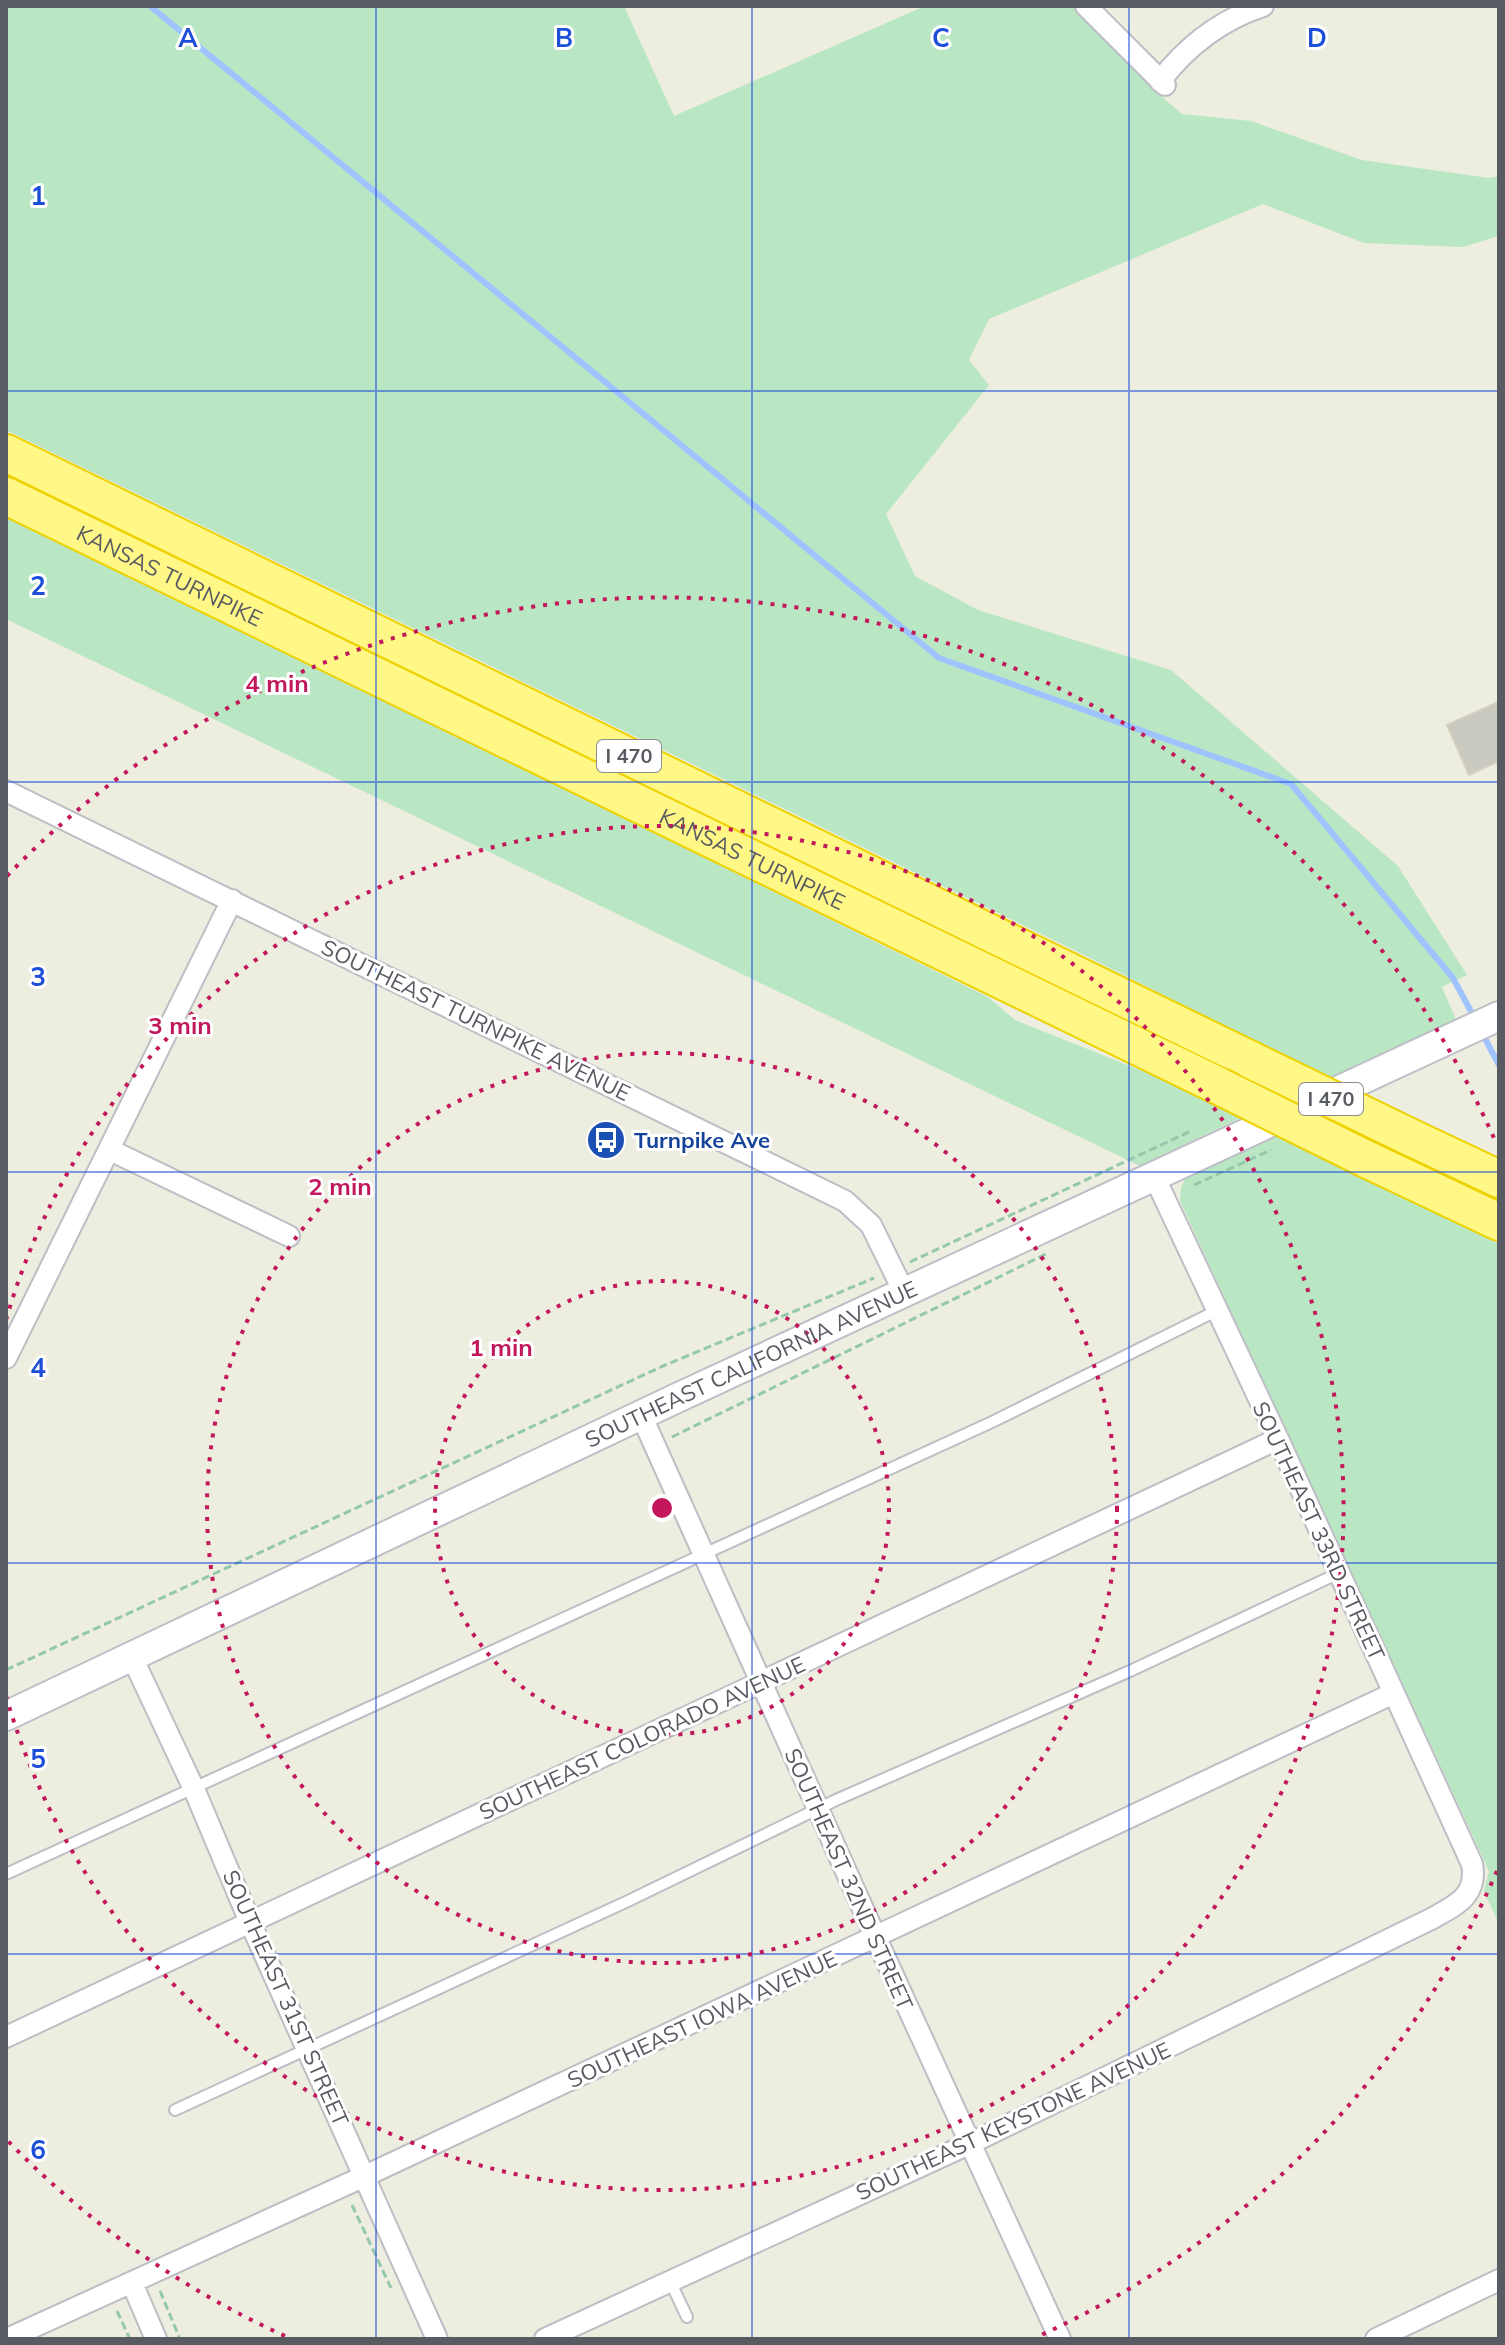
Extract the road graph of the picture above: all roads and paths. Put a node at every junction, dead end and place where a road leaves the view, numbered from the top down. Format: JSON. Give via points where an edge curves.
{"nodes":[{"id":1,"x":1086,"y":6,"type":"edge"},
{"id":2,"x":1263,"y":6,"type":"edge"},
{"id":3,"x":6,"y":453,"type":"edge"},
{"id":4,"x":6,"y":496,"type":"edge"},
{"id":5,"x":6,"y":791,"type":"edge"},
{"id":6,"x":232,"y":900,"type":"junction"},
{"id":7,"x":1499,"y":1016,"type":"edge"},
{"id":8,"x":1200,"y":1128,"type":"dead end"},
{"id":9,"x":1283,"y":1144,"type":"dead end"},
{"id":10,"x":110,"y":1150,"type":"junction"},
{"id":11,"x":1499,"y":1179,"type":"edge"},
{"id":12,"x":1160,"y":1187,"type":"junction"},
{"id":13,"x":1499,"y":1222,"type":"edge"},
{"id":14,"x":289,"y":1236,"type":"dead end"},
{"id":15,"x":1057,"y":1249,"type":"dead end"},
{"id":16,"x":899,"y":1282,"type":"junction"},
{"id":17,"x":1218,"y":1310,"type":"junction"},
{"id":18,"x":6,"y":1358,"type":"edge"},
{"id":19,"x":642,"y":1417,"type":"junction"},
{"id":20,"x":691,"y":1429,"type":"dead end"},
{"id":21,"x":1278,"y":1439,"type":"junction"},
{"id":22,"x":703,"y":1554,"type":"junction"},
{"id":23,"x":1339,"y":1573,"type":"junction"},
{"id":24,"x":132,"y":1657,"type":"junction"},
{"id":25,"x":6,"y":1670,"type":"edge"},
{"id":26,"x":760,"y":1682,"type":"junction"},
{"id":27,"x":1394,"y":1693,"type":"junction"},
{"id":28,"x":6,"y":1716,"type":"edge"},
{"id":29,"x":194,"y":1789,"type":"junction"},
{"id":30,"x":818,"y":1809,"type":"junction"},
{"id":31,"x":6,"y":1874,"type":"edge"},
{"id":32,"x":1471,"y":1888,"type":"joint"},
{"id":33,"x":250,"y":1922,"type":"junction"},
{"id":34,"x":876,"y":1938,"type":"junction"},
{"id":35,"x":6,"y":2037,"type":"edge"},
{"id":36,"x":307,"y":2049,"type":"junction"},
{"id":37,"x":175,"y":2110,"type":"dead end"},
{"id":38,"x":971,"y":2143,"type":"junction"},
{"id":39,"x":365,"y":2176,"type":"junction"},
{"id":40,"x":342,"y":2186,"type":"junction"},
{"id":41,"x":152,"y":2273,"type":"junction"},
{"id":42,"x":1499,"y":2280,"type":"edge"},
{"id":43,"x":670,"y":2281,"type":"junction"},
{"id":44,"x":132,"y":2283,"type":"junction"},
{"id":45,"x":108,"y":2293,"type":"junction"},
{"id":46,"x":396,"y":2300,"type":"dead end"},
{"id":47,"x":687,"y":2317,"type":"dead end"},
{"id":48,"x":7,"y":2339,"type":"edge"},
{"id":49,"x":130,"y":2339,"type":"edge"},
{"id":50,"x":156,"y":2339,"type":"edge"},
{"id":51,"x":180,"y":2339,"type":"edge"},
{"id":52,"x":437,"y":2339,"type":"edge"},
{"id":53,"x":545,"y":2339,"type":"edge"},
{"id":54,"x":1060,"y":2339,"type":"edge"},
{"id":55,"x":1376,"y":2339,"type":"edge"}],
"edges":[{"from":1,"to":2,"type":"street","via":[[1162,83],[1200,39]]},
{"from":3,"to":11,"type":"highway","name":"KANSAS TURNPIKE","number":"I 470","bridge":true},
{"from":4,"to":13,"type":"highway","name":"KANSAS TURNPIKE","number":"I 470","bridge":true},
{"from":5,"to":6,"type":"street","name":"SOUTHEAST TURNPIKE AVENUE"},
{"from":6,"to":10,"type":"street"},
{"from":6,"to":16,"type":"street","name":"SOUTHEAST TURNPIKE AVENUE","via":[[845,1201],[871,1225]]},
{"from":7,"to":12,"type":"main road","name":"SOUTHEAST CALIFORNIA AVENUE"},
{"from":8,"to":16,"type":"path","via":[[1171,1138]]},
{"from":9,"to":12,"type":"path"},
{"from":10,"to":14,"type":"street"},
{"from":10,"to":18,"type":"street"},
{"from":12,"to":16,"type":"main road","name":"SOUTHEAST CALIFORNIA AVENUE"},
{"from":12,"to":17,"type":"street","name":"SOUTHEAST 33RD STREET"},
{"from":15,"to":20,"type":"path"},
{"from":16,"to":19,"type":"main road","name":"SOUTHEAST CALIFORNIA AVENUE"},
{"from":16,"to":25,"type":"path","via":[[663,1366]]},
{"from":17,"to":21,"type":"street","name":"SOUTHEAST 33RD STREET"},
{"from":17,"to":22,"type":"lane","via":[[992,1422]]},
{"from":19,"to":22,"type":"street","name":"SOUTHEAST 32ND STREET"},
{"from":19,"to":24,"type":"main road","name":"SOUTHEAST CALIFORNIA AVENUE"},
{"from":21,"to":23,"type":"street","name":"SOUTHEAST 33RD STREET"},
{"from":21,"to":26,"type":"street","name":"SOUTHEAST COLORADO AVENUE"},
{"from":22,"to":26,"type":"street","name":"SOUTHEAST 32ND STREET"},
{"from":22,"to":29,"type":"lane"},
{"from":23,"to":27,"type":"street","name":"SOUTHEAST 33RD STREET"},
{"from":23,"to":30,"type":"lane"},
{"from":24,"to":28,"type":"main road","name":"SOUTHEAST CALIFORNIA AVENUE"},
{"from":24,"to":29,"type":"street","name":"SOUTHEAST 31ST STREET"},
{"from":26,"to":30,"type":"street","name":"SOUTHEAST 32ND STREET"},
{"from":26,"to":33,"type":"street","name":"SOUTHEAST COLORADO AVENUE"},
{"from":27,"to":32,"type":"street","name":"SOUTHEAST 33RD STREET","via":[[1472,1864]]},
{"from":27,"to":34,"type":"street","name":"SOUTHEAST IOWA AVENUE"},
{"from":29,"to":31,"type":"lane"},
{"from":29,"to":33,"type":"street","name":"SOUTHEAST 31ST STREET"},
{"from":30,"to":34,"type":"street","name":"SOUTHEAST 32ND STREET"},
{"from":30,"to":36,"type":"lane"},
{"from":32,"to":38,"type":"street","name":"SOUTHEAST KEYSTONE AVENUE","via":[[1455,1907]]},
{"from":33,"to":35,"type":"street","name":"SOUTHEAST COLORADO AVENUE"},
{"from":33,"to":36,"type":"street","name":"SOUTHEAST 31ST STREET"},
{"from":34,"to":38,"type":"street","name":"SOUTHEAST 32ND STREET"},
{"from":34,"to":39,"type":"street","name":"SOUTHEAST IOWA AVENUE"},
{"from":36,"to":37,"type":"lane"},
{"from":36,"to":39,"type":"street","name":"SOUTHEAST 31ST STREET"},
{"from":38,"to":43,"type":"street","name":"SOUTHEAST KEYSTONE AVENUE"},
{"from":38,"to":54,"type":"street","name":"SOUTHEAST 32ND STREET"},
{"from":39,"to":40,"type":"street","name":"SOUTHEAST IOWA AVENUE"},
{"from":39,"to":52,"type":"street","name":"SOUTHEAST 31ST STREET"},
{"from":40,"to":41,"type":"street","name":"SOUTHEAST IOWA AVENUE"},
{"from":40,"to":46,"type":"path"},
{"from":41,"to":44,"type":"street","name":"SOUTHEAST IOWA AVENUE"},
{"from":41,"to":51,"type":"path"},
{"from":42,"to":55,"type":"street"},
{"from":43,"to":47,"type":"lane"},
{"from":43,"to":53,"type":"street","name":"SOUTHEAST KEYSTONE AVENUE"},
{"from":44,"to":45,"type":"street","name":"SOUTHEAST IOWA AVENUE"},
{"from":44,"to":50,"type":"street"},
{"from":45,"to":48,"type":"street","name":"SOUTHEAST IOWA AVENUE"},
{"from":45,"to":49,"type":"path"}]}
